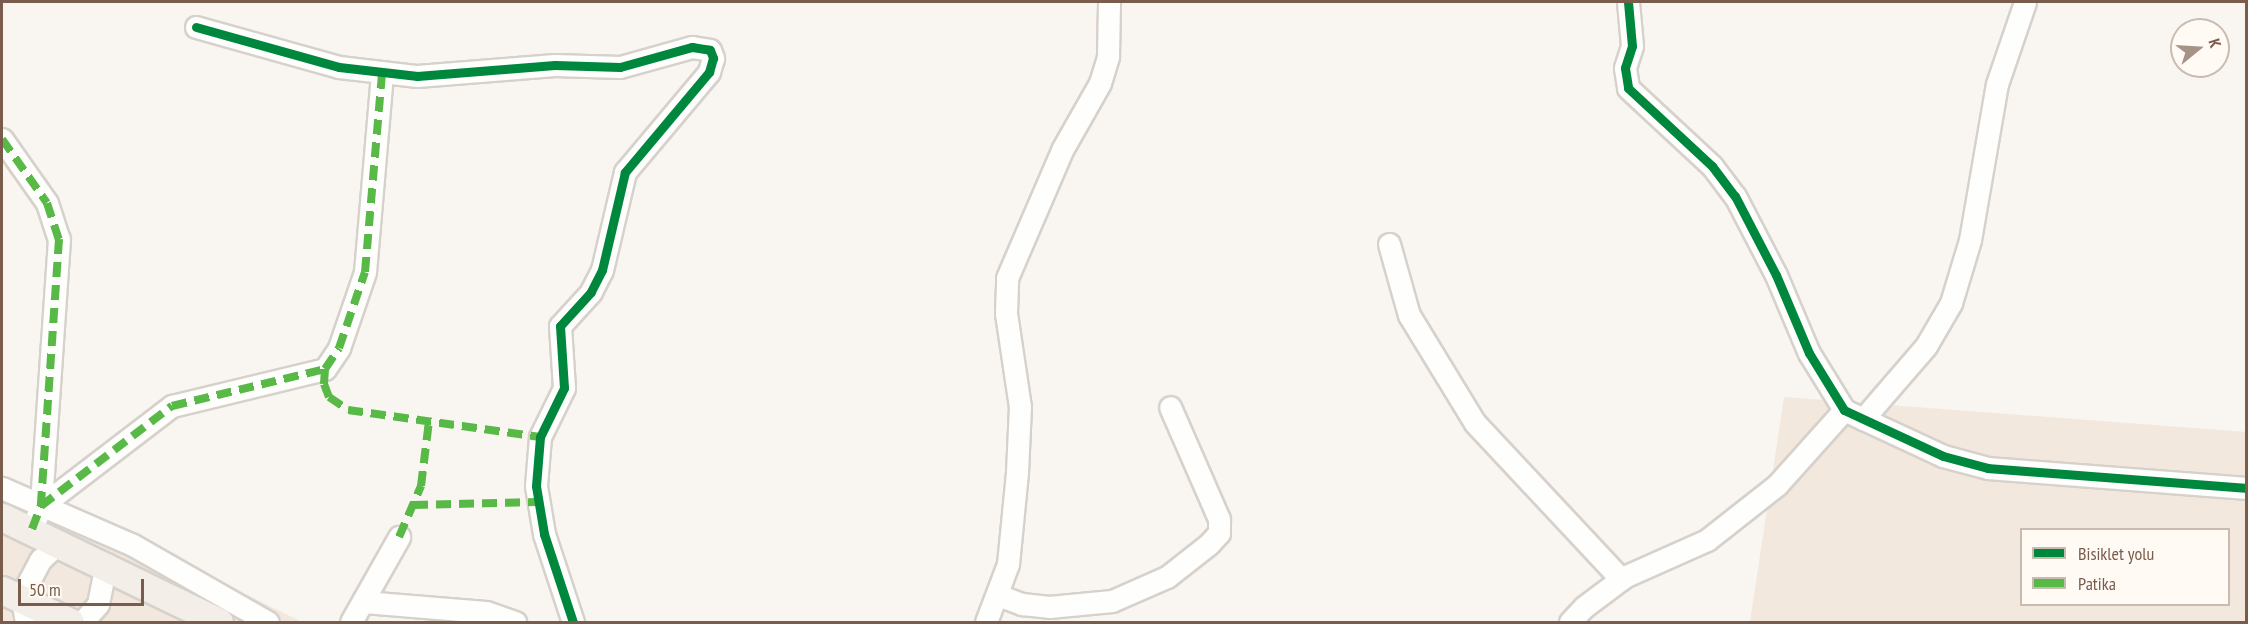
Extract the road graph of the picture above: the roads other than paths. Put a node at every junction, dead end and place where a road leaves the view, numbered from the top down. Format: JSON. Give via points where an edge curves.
{"nodes":[{"id":1,"x":1109,"y":2,"type":"edge"},
{"id":2,"x":1628,"y":2,"type":"edge"},
{"id":3,"x":2025,"y":2,"type":"edge"},
{"id":4,"x":196,"y":27,"type":"dead end"},
{"id":5,"x":382,"y":74,"type":"junction"},
{"id":6,"x":2,"y":139,"type":"edge"},
{"id":7,"x":1389,"y":244,"type":"dead end"},
{"id":8,"x":1170,"y":407,"type":"dead end"},
{"id":9,"x":1854,"y":415,"type":"junction"},
{"id":10,"x":2,"y":488,"type":"edge"},
{"id":11,"x":2247,"y":488,"type":"edge"},
{"id":12,"x":2,"y":517,"type":"edge"},
{"id":13,"x":36,"y":517,"type":"junction"},
{"id":14,"x":399,"y":537,"type":"dead end"},
{"id":15,"x":59,"y":542,"type":"junction"},
{"id":16,"x":106,"y":564,"type":"junction"},
{"id":17,"x":1621,"y":579,"type":"junction"},
{"id":18,"x":998,"y":595,"type":"junction"},
{"id":19,"x":364,"y":602,"type":"junction"},
{"id":20,"x":17,"y":604,"type":"edge"},
{"id":21,"x":70,"y":622,"type":"edge"},
{"id":22,"x":82,"y":622,"type":"edge"},
{"id":23,"x":219,"y":622,"type":"edge"},
{"id":24,"x":268,"y":622,"type":"edge"},
{"id":25,"x":351,"y":622,"type":"edge"},
{"id":26,"x":515,"y":622,"type":"edge"},
{"id":27,"x":573,"y":622,"type":"edge"},
{"id":28,"x":986,"y":622,"type":"edge"},
{"id":29,"x":1570,"y":622,"type":"edge"}],
"edges":[{"from":1,"to":18,"type":"street","via":[[1108,56],[1100,83],[1062,150],[1007,278],[1006,313],[1020,406],[1011,547]]},
{"from":2,"to":9,"type":"street","via":[[1632,46],[1625,68],[1628,88],[1712,166],[1735,196],[1776,274],[1809,353]]},
{"from":3,"to":9,"type":"street","via":[[1997,84],[1970,240],[1951,303],[1926,346]]},
{"from":4,"to":5,"type":"street","via":[[270,51]]},
{"from":5,"to":13,"type":"street","via":[[365,272],[339,348],[325,369],[172,406]]},
{"from":5,"to":27,"type":"street","via":[[462,75],[555,65],[620,67],[703,46],[713,58],[710,72],[625,172],[602,270],[591,292],[560,326],[564,388],[540,437],[536,486],[544,534]]},
{"from":6,"to":13,"type":"street","via":[[47,204],[59,239]]},
{"from":7,"to":17,"type":"street","via":[[1409,315],[1474,423]]},
{"from":8,"to":18,"type":"street","via":[[1219,519],[1219,533],[1209,544],[1167,577],[1112,601],[1049,607],[1022,604]]},
{"from":9,"to":11,"type":"street","via":[[1943,456],[1988,468]]},
{"from":9,"to":17,"type":"street","via":[[1777,485],[1707,540]]},
{"from":10,"to":13,"type":"street"},
{"from":12,"to":13,"type":"main road"},
{"from":13,"to":15,"type":"main road"},
{"from":13,"to":24,"type":"street","via":[[133,545]]},
{"from":14,"to":19,"type":"street"},
{"from":15,"to":16,"type":"main road"},
{"from":15,"to":20,"type":"street","via":[[40,560]]},
{"from":16,"to":22,"type":"street","via":[[98,604]]},
{"from":16,"to":23,"type":"main road"},
{"from":17,"to":29,"type":"street"},
{"from":18,"to":28,"type":"street"},
{"from":19,"to":25,"type":"street"},
{"from":19,"to":26,"type":"street","via":[[469,610]]},
{"from":20,"to":21,"type":"main road"}]}
